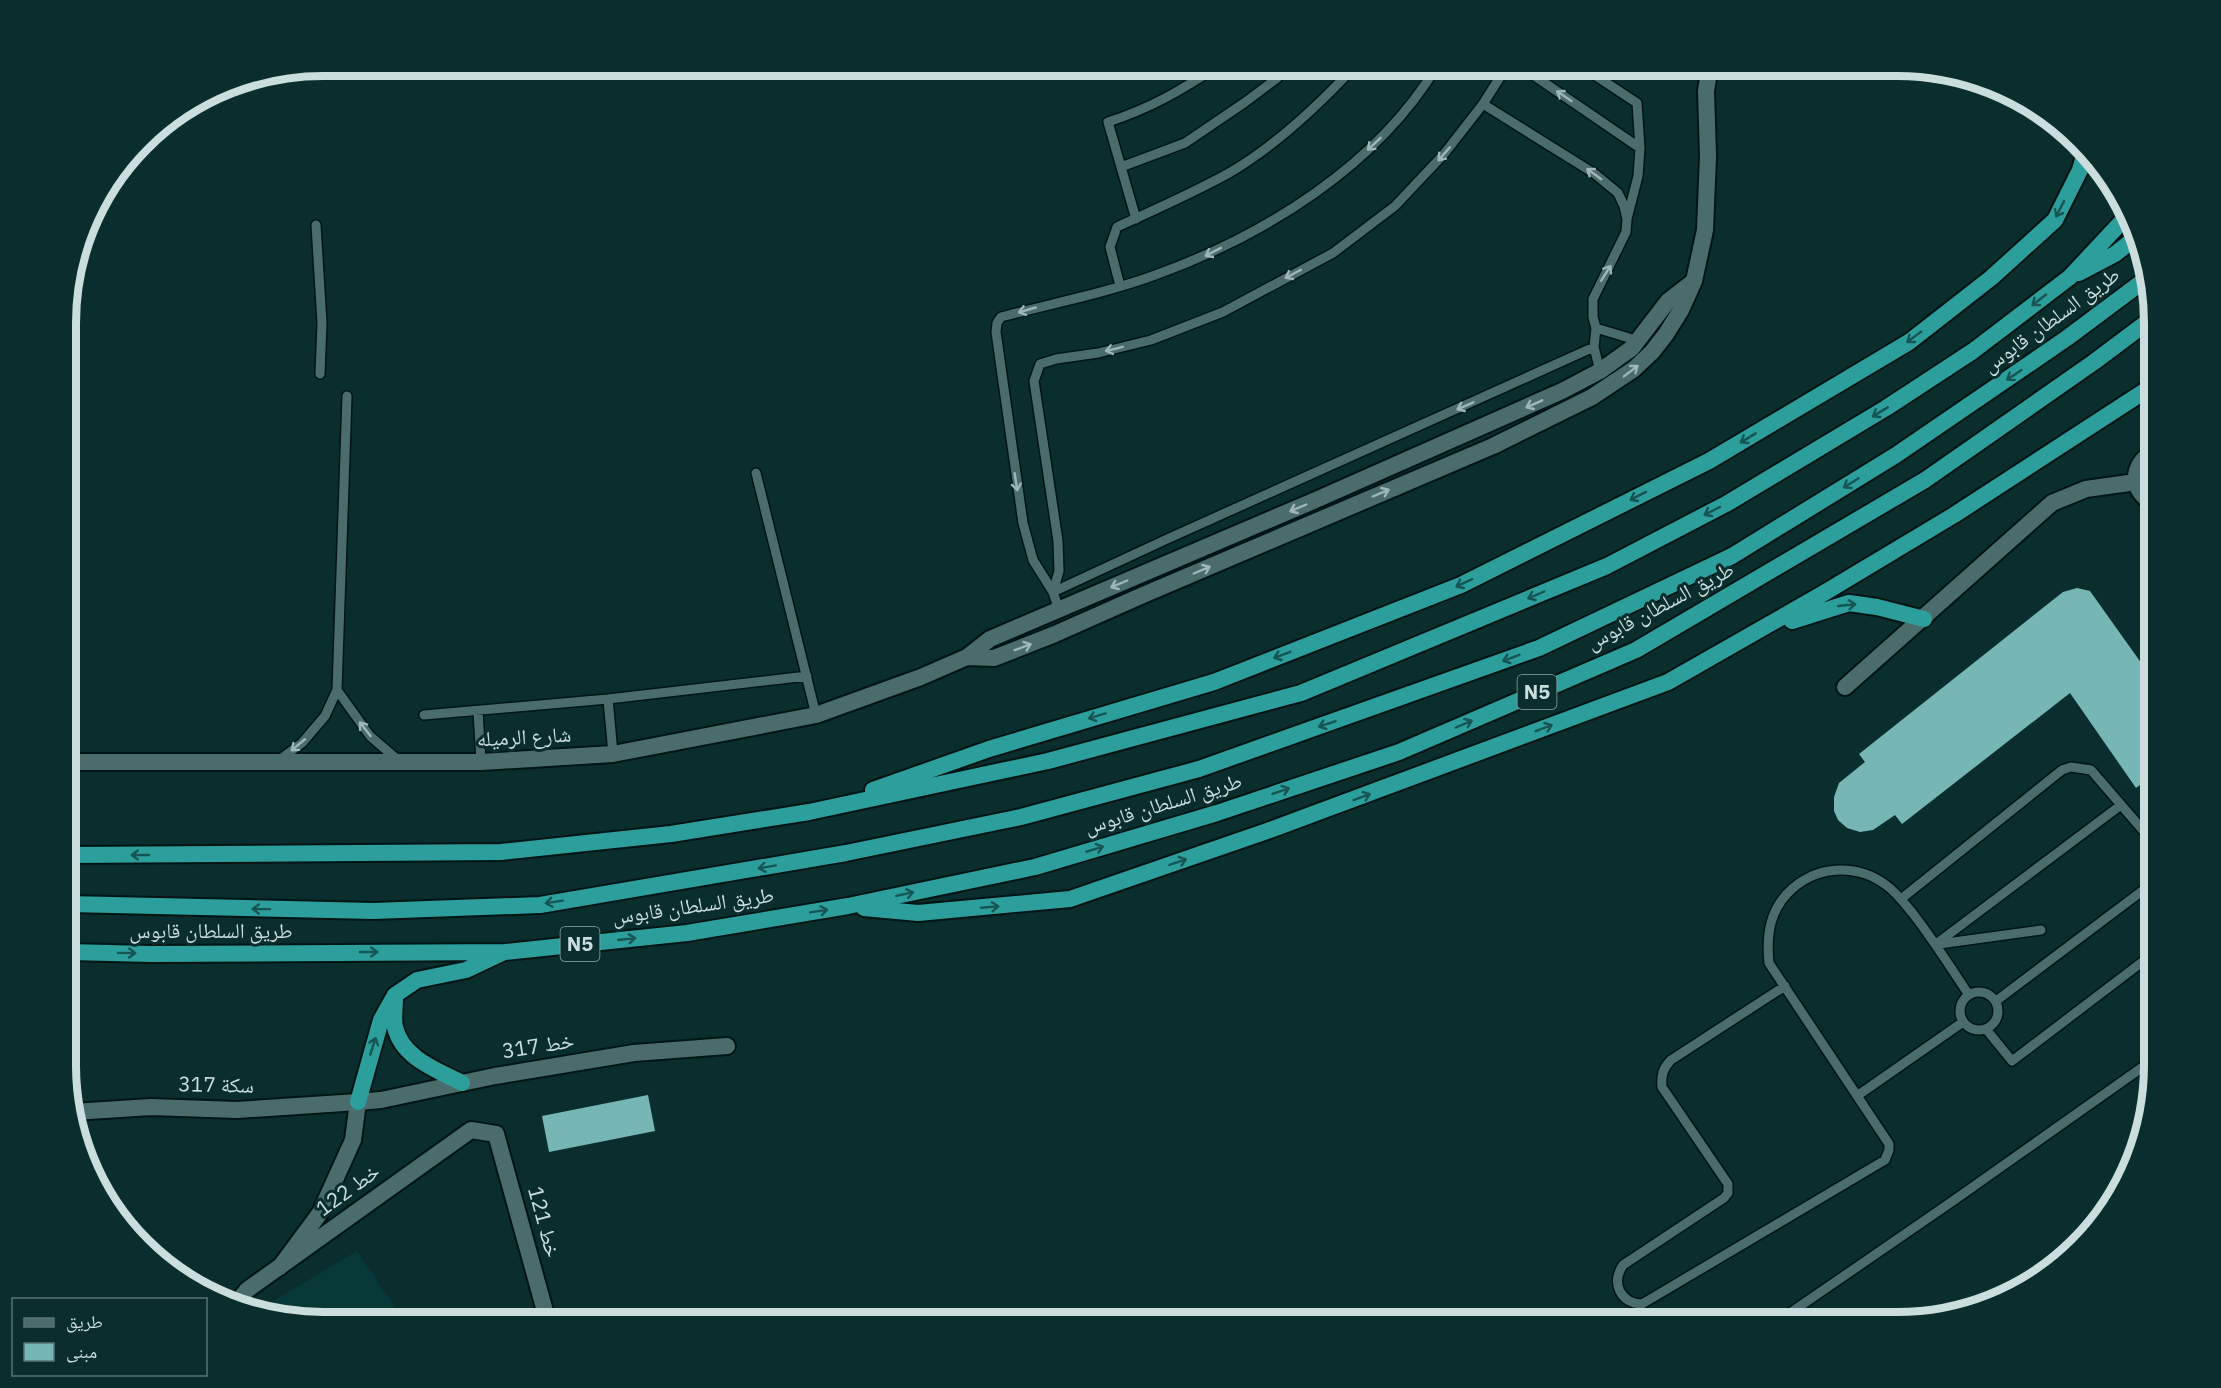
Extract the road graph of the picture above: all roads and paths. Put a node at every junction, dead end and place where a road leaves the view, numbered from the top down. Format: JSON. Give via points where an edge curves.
{"nodes":[{"id":1,"x":1203,"y":76,"type":"edge"},
{"id":2,"x":1279,"y":76,"type":"edge"},
{"id":3,"x":1346,"y":76,"type":"edge"},
{"id":4,"x":1430,"y":76,"type":"edge"},
{"id":5,"x":1501,"y":76,"type":"edge"},
{"id":6,"x":1535,"y":76,"type":"edge"},
{"id":7,"x":1596,"y":76,"type":"edge"},
{"id":8,"x":1708,"y":76,"type":"edge"},
{"id":9,"x":1483,"y":104,"type":"junction"},
{"id":10,"x":1640,"y":148,"type":"junction"},
{"id":11,"x":2083,"y":161,"type":"edge"},
{"id":12,"x":1121,"y":167,"type":"junction"},
{"id":13,"x":1136,"y":219,"type":"junction"},
{"id":14,"x":1627,"y":219,"type":"junction"},
{"id":15,"x":2122,"y":221,"type":"edge"},
{"id":16,"x":316,"y":225,"type":"dead end"},
{"id":17,"x":2130,"y":242,"type":"edge"},
{"id":18,"x":2070,"y":277,"type":"junction"},
{"id":19,"x":1694,"y":280,"type":"junction"},
{"id":20,"x":2141,"y":283,"type":"edge"},
{"id":21,"x":1120,"y":286,"type":"junction"},
{"id":22,"x":2144,"y":324,"type":"edge"},
{"id":23,"x":1596,"y":328,"type":"junction"},
{"id":24,"x":1639,"y":341,"type":"junction"},
{"id":25,"x":1594,"y":347,"type":"junction"},
{"id":26,"x":1600,"y":371,"type":"junction"},
{"id":27,"x":320,"y":374,"type":"dead end"},
{"id":28,"x":2144,"y":390,"type":"edge"},
{"id":29,"x":346,"y":396,"type":"dead end"},
{"id":30,"x":1532,"y":426,"type":"junction"},
{"id":31,"x":2144,"y":459,"type":"edge"},
{"id":32,"x":756,"y":473,"type":"dead end"},
{"id":33,"x":2136,"y":482,"type":"junction"},
{"id":34,"x":2144,"y":498,"type":"edge"},
{"id":35,"x":1053,"y":592,"type":"junction"},
{"id":36,"x":1059,"y":610,"type":"junction"},
{"id":37,"x":1924,"y":619,"type":"junction"},
{"id":38,"x":1751,"y":634,"type":"junction"},
{"id":39,"x":966,"y":657,"type":"junction"},
{"id":40,"x":807,"y":676,"type":"junction"},
{"id":41,"x":1845,"y":687,"type":"dead end"},
{"id":42,"x":337,"y":690,"type":"junction"},
{"id":43,"x":608,"y":699,"type":"junction"},
{"id":44,"x":478,"y":711,"type":"junction"},
{"id":45,"x":816,"y":715,"type":"junction"},
{"id":46,"x":424,"y":716,"type":"dead end"},
{"id":47,"x":614,"y":754,"type":"junction"},
{"id":48,"x":277,"y":761,"type":"junction"},
{"id":49,"x":399,"y":761,"type":"junction"},
{"id":50,"x":76,"y":762,"type":"edge"},
{"id":51,"x":481,"y":762,"type":"junction"},
{"id":52,"x":2121,"y":805,"type":"junction"},
{"id":53,"x":809,"y":812,"type":"junction"},
{"id":54,"x":2144,"y":831,"type":"edge"},
{"id":55,"x":76,"y":855,"type":"edge"},
{"id":56,"x":2144,"y":890,"type":"edge"},
{"id":57,"x":1901,"y":899,"type":"junction"},
{"id":58,"x":76,"y":904,"type":"edge"},
{"id":59,"x":848,"y":906,"type":"junction"},
{"id":60,"x":2041,"y":930,"type":"dead end"},
{"id":61,"x":1936,"y":944,"type":"junction"},
{"id":62,"x":76,"y":952,"type":"edge"},
{"id":63,"x":506,"y":952,"type":"junction"},
{"id":64,"x":2144,"y":961,"type":"edge"},
{"id":65,"x":1785,"y":986,"type":"junction"},
{"id":66,"x":395,"y":995,"type":"junction"},
{"id":67,"x":1969,"y":995,"type":"junction"},
{"id":68,"x":1996,"y":1001,"type":"junction"},
{"id":69,"x":1963,"y":1022,"type":"junction"},
{"id":70,"x":1986,"y":1029,"type":"junction"},
{"id":71,"x":727,"y":1046,"type":"dead end"},
{"id":72,"x":2144,"y":1066,"type":"edge"},
{"id":73,"x":462,"y":1083,"type":"junction"},
{"id":74,"x":1857,"y":1096,"type":"junction"},
{"id":75,"x":358,"y":1102,"type":"junction"},
{"id":76,"x":81,"y":1111,"type":"edge"},
{"id":77,"x":496,"y":1134,"type":"joint"},
{"id":78,"x":280,"y":1267,"type":"junction"},
{"id":79,"x":242,"y":1297,"type":"edge"},
{"id":80,"x":545,"y":1312,"type":"edge"},
{"id":81,"x":1792,"y":1312,"type":"edge"}],
"edges":[{"from":1,"to":12,"type":"lane","via":[[1174,95],[1108,122]]},
{"from":2,"to":12,"type":"lane","via":[[1185,143]]},
{"from":3,"to":13,"type":"lane","via":[[1281,137],[1229,172]]},
{"from":4,"to":21,"type":"lane","one_way":true,"via":[[1412,104],[1383,135],[1342,174],[1293,208],[1208,255]]},
{"from":5,"to":9,"type":"lane"},
{"from":10,"to":6,"type":"lane","one_way":true},
{"from":7,"to":10,"type":"lane","via":[[1636,103]]},
{"from":8,"to":19,"type":"street","via":[[1705,230]]},
{"from":14,"to":9,"type":"lane","one_way":true,"via":[[1618,193],[1595,174]]},
{"from":9,"to":35,"type":"lane","one_way":true,"via":[[1444,154],[1395,206],[1333,253],[1222,312],[1151,340],[1040,364],[1034,381],[1058,540],[1059,571]]},
{"from":10,"to":14,"type":"lane","via":[[1638,176]]},
{"from":11,"to":53,"type":"highway","one_way":true,"via":[[2055,220],[1991,278],[1909,342],[1709,460],[1461,585],[1214,682],[989,749]]},
{"from":12,"to":13,"type":"lane"},
{"from":13,"to":21,"type":"lane","via":[[1117,227],[1110,247]]},
{"from":23,"to":14,"type":"lane","one_way":true,"via":[[1592,308],[1595,292],[1622,245]]},
{"from":15,"to":18,"type":"highway"},
{"from":16,"to":27,"type":"lane","via":[[322,323]]},
{"from":17,"to":18,"type":"highway","via":[[2099,264]]},
{"from":18,"to":53,"type":"highway","one_way":true,"via":[[1973,351],[1886,408],[1726,504],[1596,570],[1301,693],[1048,761]]},
{"from":19,"to":24,"type":"street","via":[[1668,301]]},
{"from":30,"to":19,"type":"street","one_way":true,"via":[[1592,397],[1634,369],[1666,334]]},
{"from":20,"to":58,"type":"highway","name":"طريق السلطان قابوس","number":"N5","one_way":true,"via":[[1896,455],[1732,556],[1539,648],[1199,769],[1021,818],[846,853],[540,905],[373,911]]},
{"from":21,"to":35,"type":"lane","one_way":true,"via":[[1001,317],[997,323],[1023,523],[1033,560]]},
{"from":59,"to":22,"type":"highway","name":"طريق السلطان قابوس","number":"N5","one_way":true,"via":[[1035,867],[1216,813],[1399,752],[1636,650],[1925,480]]},
{"from":23,"to":24,"type":"lane"},
{"from":23,"to":25,"type":"lane"},
{"from":24,"to":26,"type":"street"},
{"from":25,"to":26,"type":"lane"},
{"from":25,"to":35,"type":"lane","one_way":true},
{"from":26,"to":30,"type":"street","via":[[1594,382]]},
{"from":26,"to":36,"type":"street","one_way":true,"via":[[1443,445]]},
{"from":28,"to":38,"type":"highway","via":[[1954,514]]},
{"from":29,"to":42,"type":"lane"},
{"from":39,"to":30,"type":"street","one_way":true,"via":[[994,658],[1055,634]]},
{"from":31,"to":33,"type":"street","via":[[2138,466]]},
{"from":32,"to":40,"type":"lane"},
{"from":33,"to":34,"type":"street"},
{"from":33,"to":37,"type":"street","via":[[2086,489],[2052,503]]},
{"from":35,"to":36,"type":"lane"},
{"from":36,"to":39,"type":"street","via":[[990,639]]},
{"from":38,"to":37,"type":"highway","one_way":true,"via":[[1849,603]]},
{"from":37,"to":41,"type":"street"},
{"from":59,"to":38,"type":"highway","one_way":true,"via":[[918,913],[1070,900],[1668,682]]},
{"from":39,"to":45,"type":"street","name":"شارع الرميله"},
{"from":40,"to":43,"type":"lane"},
{"from":40,"to":45,"type":"lane"},
{"from":42,"to":48,"type":"lane","one_way":true,"via":[[325,716],[302,743]]},
{"from":49,"to":42,"type":"lane","one_way":true,"via":[[370,736]]},
{"from":43,"to":44,"type":"lane"},
{"from":43,"to":47,"type":"lane"},
{"from":44,"to":46,"type":"lane"},
{"from":44,"to":51,"type":"lane"},
{"from":45,"to":47,"type":"street","name":"شارع الرميله"},
{"from":47,"to":51,"type":"street","name":"شارع الرميله"},
{"from":48,"to":49,"type":"street","name":"شارع الرميله"},
{"from":48,"to":50,"type":"street","name":"شارع الرميله"},
{"from":49,"to":51,"type":"street","name":"شارع الرميله"},
{"from":52,"to":54,"type":"lane"},
{"from":52,"to":57,"type":"lane","via":[[2091,770],[2062,770]]},
{"from":52,"to":61,"type":"lane"},
{"from":53,"to":55,"type":"highway","one_way":true,"via":[[671,834],[501,852]]},
{"from":56,"to":68,"type":"lane"},
{"from":57,"to":61,"type":"lane"},
{"from":57,"to":65,"type":"lane","via":[[1888,886],[1855,870],[1836,869],[1801,881],[1776,909],[1769,926],[1769,963]]},
{"from":63,"to":59,"type":"highway","name":"طريق السلطان قابوس","number":"N5","one_way":true,"via":[[687,933]]},
{"from":60,"to":61,"type":"lane"},
{"from":61,"to":67,"type":"lane"},
{"from":62,"to":63,"type":"highway","name":"طريق السلطان قابوس","number":"N5","one_way":true},
{"from":63,"to":66,"type":"highway","via":[[466,970],[417,980]]},
{"from":64,"to":70,"type":"lane","via":[[2012,1061]]},
{"from":65,"to":74,"type":"lane"},
{"from":65,"to":74,"type":"lane","via":[[1666,1065],[1662,1087],[1728,1184],[1728,1192],[1623,1265],[1617,1278],[1623,1297],[1642,1304],[1885,1160],[1889,1144]]},
{"from":66,"to":73,"type":"highway","via":[[394,1024],[399,1040],[415,1057]]},
{"from":75,"to":66,"type":"highway","one_way":true,"via":[[381,1020]]},
{"from":67,"to":68,"type":"lane","via":[[1981,992]]},
{"from":67,"to":69,"type":"lane","via":[[1961,1004]]},
{"from":68,"to":70,"type":"lane","via":[[1996,1020]]},
{"from":69,"to":70,"type":"lane","via":[[1974,1029]]},
{"from":69,"to":74,"type":"lane"},
{"from":71,"to":73,"type":"street","name":"خط 317","via":[[634,1053]]},
{"from":72,"to":81,"type":"lane"},
{"from":73,"to":75,"type":"street","name":"خط 317"},
{"from":75,"to":76,"type":"street","name":"سكة 317","via":[[237,1110],[151,1107]]},
{"from":75,"to":78,"type":"street","via":[[352,1140],[320,1213]]},
{"from":77,"to":78,"type":"street","name":"خط 122","via":[[471,1130]]},
{"from":77,"to":80,"type":"street","name":"خط 121"},
{"from":78,"to":79,"type":"street","name":"خط 122"}]}
